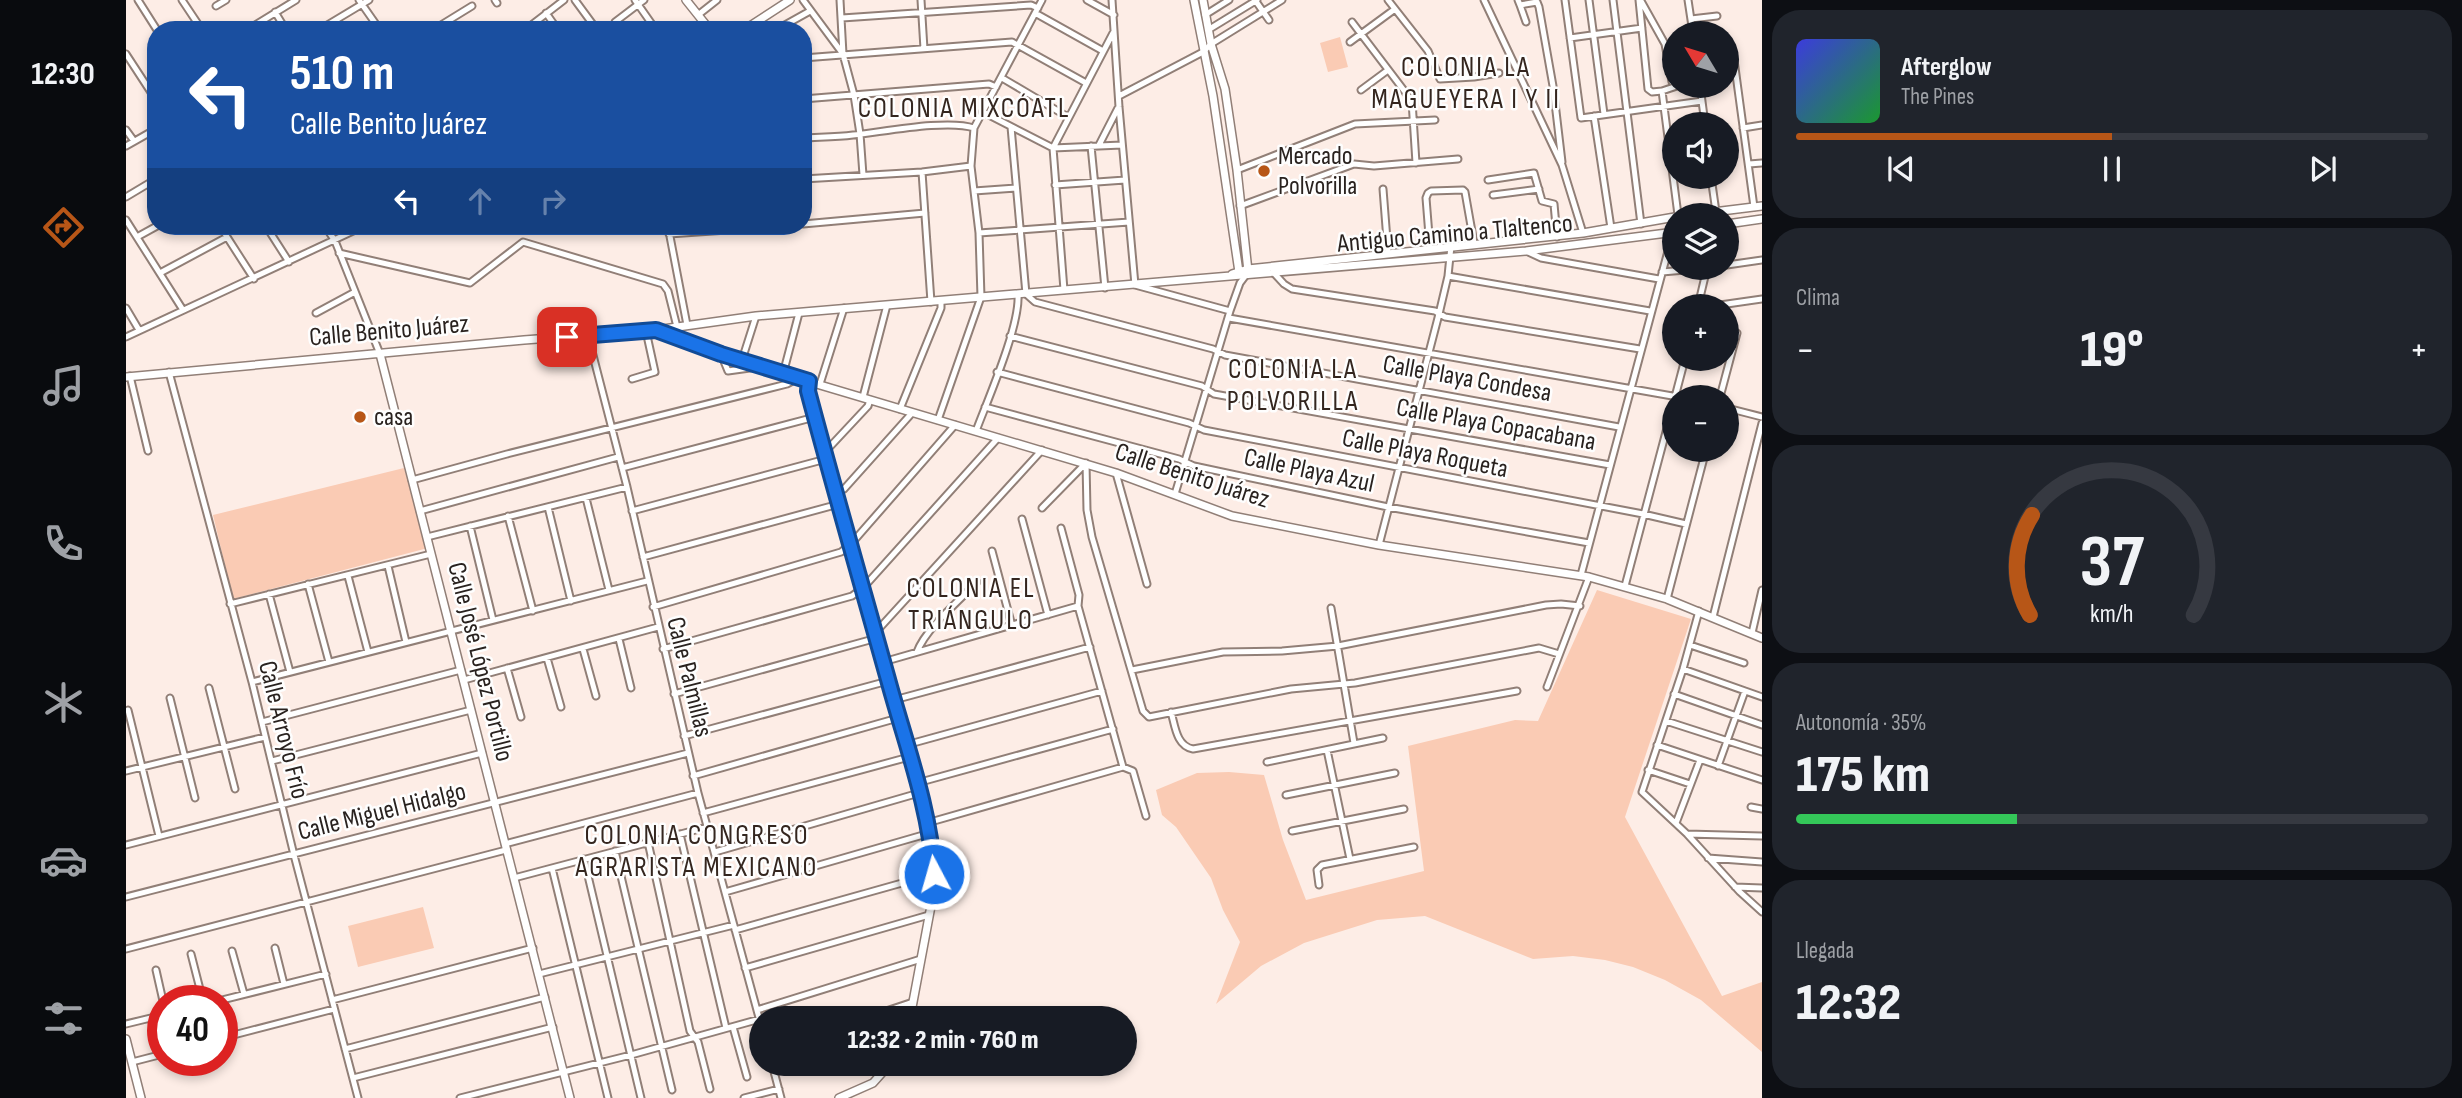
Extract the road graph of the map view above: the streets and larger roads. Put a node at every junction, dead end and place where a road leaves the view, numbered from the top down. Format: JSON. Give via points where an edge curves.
{"nodes":[{"id":1,"x":138,"y":0,"type":"edge"},
{"id":2,"x":182,"y":0,"type":"edge"},
{"id":3,"x":226,"y":0,"type":"edge"},
{"id":4,"x":296,"y":0,"type":"edge"},
{"id":5,"x":369,"y":0,"type":"edge"},
{"id":6,"x":564,"y":0,"type":"edge"},
{"id":7,"x":575,"y":0,"type":"edge"},
{"id":8,"x":686,"y":0,"type":"edge"},
{"id":9,"x":717,"y":0,"type":"edge"},
{"id":10,"x":803,"y":0,"type":"edge"},
{"id":11,"x":840,"y":0,"type":"edge"},
{"id":12,"x":920,"y":0,"type":"edge"},
{"id":13,"x":1042,"y":0,"type":"edge"},
{"id":14,"x":1087,"y":0,"type":"edge"},
{"id":15,"x":1112,"y":0,"type":"edge"},
{"id":16,"x":1194,"y":0,"type":"edge"},
{"id":17,"x":1203,"y":0,"type":"edge"},
{"id":18,"x":1230,"y":0,"type":"edge"},
{"id":19,"x":1256,"y":0,"type":"edge"},
{"id":20,"x":1281,"y":0,"type":"edge"},
{"id":21,"x":1388,"y":0,"type":"edge"},
{"id":22,"x":1484,"y":0,"type":"edge"},
{"id":23,"x":1565,"y":0,"type":"edge"},
{"id":24,"x":1588,"y":0,"type":"edge"},
{"id":25,"x":1613,"y":0,"type":"edge"},
{"id":26,"x":1640,"y":0,"type":"edge"},
{"id":27,"x":1688,"y":0,"type":"edge"},
{"id":28,"x":639,"y":1,"type":"edge"},
{"id":29,"x":788,"y":1,"type":"edge"},
{"id":30,"x":361,"y":2,"type":"edge"},
{"id":31,"x":1519,"y":2,"type":"edge"},
{"id":32,"x":216,"y":6,"type":"dead end"},
{"id":33,"x":472,"y":6,"type":"dead end"},
{"id":34,"x":1286,"y":8,"type":"dead end"},
{"id":35,"x":1395,"y":9,"type":"junction"},
{"id":36,"x":810,"y":10,"type":"junction"},
{"id":37,"x":1037,"y":10,"type":"junction"},
{"id":38,"x":275,"y":12,"type":"junction"},
{"id":39,"x":1263,"y":12,"type":"junction"},
{"id":40,"x":546,"y":13,"type":"junction"},
{"id":41,"x":921,"y":13,"type":"junction"},
{"id":42,"x":698,"y":15,"type":"junction"},
{"id":43,"x":1114,"y":15,"type":"junction"},
{"id":44,"x":1205,"y":15,"type":"junction"},
{"id":45,"x":1717,"y":16,"type":"dead end"},
{"id":46,"x":842,"y":18,"type":"junction"},
{"id":47,"x":1691,"y":19,"type":"joint"},
{"id":48,"x":1269,"y":20,"type":"dead end"},
{"id":49,"x":151,"y":21,"type":"edge"},
{"id":50,"x":196,"y":21,"type":"edge"},
{"id":51,"x":261,"y":21,"type":"edge"},
{"id":52,"x":280,"y":21,"type":"edge"},
{"id":53,"x":332,"y":21,"type":"edge"},
{"id":54,"x":374,"y":21,"type":"edge"},
{"id":55,"x":448,"y":21,"type":"edge"},
{"id":56,"x":536,"y":21,"type":"edge"},
{"id":57,"x":552,"y":21,"type":"edge"},
{"id":58,"x":590,"y":21,"type":"edge"},
{"id":59,"x":616,"y":21,"type":"edge"},
{"id":60,"x":651,"y":21,"type":"edge"},
{"id":61,"x":702,"y":21,"type":"edge"},
{"id":62,"x":764,"y":21,"type":"edge"},
{"id":63,"x":791,"y":21,"type":"edge"},
{"id":64,"x":1352,"y":22,"type":"dead end"},
{"id":65,"x":1526,"y":22,"type":"dead end"},
{"id":66,"x":1642,"y":28,"type":"junction"},
{"id":67,"x":1208,"y":30,"type":"junction"},
{"id":68,"x":1617,"y":30,"type":"junction"},
{"id":69,"x":1114,"y":31,"type":"junction"},
{"id":70,"x":1593,"y":34,"type":"junction"},
{"id":71,"x":1361,"y":35,"type":"junction"},
{"id":72,"x":1570,"y":38,"type":"junction"},
{"id":73,"x":1662,"y":39,"type":"edge"},
{"id":74,"x":1350,"y":42,"type":"dead end"},
{"id":75,"x":1211,"y":44,"type":"junction"},
{"id":76,"x":1019,"y":45,"type":"junction"},
{"id":77,"x":924,"y":49,"type":"junction"},
{"id":78,"x":1103,"y":51,"type":"junction"},
{"id":79,"x":1203,"y":51,"type":"junction"},
{"id":80,"x":126,"y":54,"type":"edge"},
{"id":81,"x":843,"y":54,"type":"junction"},
{"id":82,"x":812,"y":57,"type":"edge"},
{"id":83,"x":1388,"y":70,"type":"junction"},
{"id":84,"x":1499,"y":73,"type":"dead end"},
{"id":85,"x":1002,"y":78,"type":"junction"},
{"id":86,"x":1086,"y":83,"type":"junction"},
{"id":87,"x":147,"y":86,"type":"edge"},
{"id":88,"x":996,"y":87,"type":"junction"},
{"id":89,"x":1361,"y":90,"type":"dead end"},
{"id":90,"x":1662,"y":91,"type":"edge"},
{"id":91,"x":854,"y":95,"type":"junction"},
{"id":92,"x":1119,"y":96,"type":"junction"},
{"id":93,"x":812,"y":98,"type":"edge"},
{"id":94,"x":1663,"y":98,"type":"edge"},
{"id":95,"x":1702,"y":98,"type":"edge"},
{"id":96,"x":1739,"y":98,"type":"edge"},
{"id":97,"x":1702,"y":101,"type":"junction"},
{"id":98,"x":1664,"y":106,"type":"junction"},
{"id":99,"x":1118,"y":107,"type":"junction"},
{"id":100,"x":1627,"y":111,"type":"junction"},
{"id":101,"x":983,"y":112,"type":"junction"},
{"id":102,"x":1703,"y":112,"type":"edge"},
{"id":103,"x":1604,"y":114,"type":"junction"},
{"id":104,"x":1594,"y":116,"type":"junction"},
{"id":105,"x":1068,"y":117,"type":"junction"},
{"id":106,"x":1414,"y":120,"type":"junction"},
{"id":107,"x":1435,"y":120,"type":"dead end"},
{"id":108,"x":1762,"y":125,"type":"edge"},
{"id":109,"x":1011,"y":127,"type":"junction"},
{"id":110,"x":974,"y":128,"type":"junction"},
{"id":111,"x":1743,"y":128,"type":"junction"},
{"id":112,"x":126,"y":130,"type":"edge"},
{"id":113,"x":147,"y":134,"type":"edge"},
{"id":114,"x":860,"y":134,"type":"junction"},
{"id":115,"x":812,"y":137,"type":"edge"},
{"id":116,"x":134,"y":141,"type":"junction"},
{"id":117,"x":1099,"y":145,"type":"junction"},
{"id":118,"x":1122,"y":145,"type":"junction"},
{"id":119,"x":126,"y":146,"type":"edge"},
{"id":120,"x":1091,"y":146,"type":"junction"},
{"id":121,"x":1053,"y":148,"type":"junction"},
{"id":122,"x":1458,"y":159,"type":"dead end"},
{"id":123,"x":1416,"y":163,"type":"junction"},
{"id":124,"x":1762,"y":163,"type":"edge"},
{"id":125,"x":1749,"y":164,"type":"junction"},
{"id":126,"x":1562,"y":165,"type":"junction"},
{"id":127,"x":971,"y":166,"type":"junction"},
{"id":128,"x":1237,"y":170,"type":"junction"},
{"id":129,"x":922,"y":172,"type":"junction"},
{"id":130,"x":863,"y":175,"type":"junction"},
{"id":131,"x":812,"y":178,"type":"edge"},
{"id":132,"x":1125,"y":180,"type":"junction"},
{"id":133,"x":1488,"y":180,"type":"dead end"},
{"id":134,"x":1094,"y":183,"type":"junction"},
{"id":135,"x":147,"y":184,"type":"edge"},
{"id":136,"x":1055,"y":185,"type":"junction"},
{"id":137,"x":1016,"y":188,"type":"junction"},
{"id":138,"x":1383,"y":189,"type":"dead end"},
{"id":139,"x":1539,"y":189,"type":"junction"},
{"id":140,"x":974,"y":191,"type":"junction"},
{"id":141,"x":1493,"y":195,"type":"dead end"},
{"id":142,"x":126,"y":197,"type":"edge"},
{"id":143,"x":1675,"y":203,"type":"edge"},
{"id":144,"x":1240,"y":206,"type":"junction"},
{"id":145,"x":1758,"y":206,"type":"edge"},
{"id":146,"x":1739,"y":209,"type":"edge"},
{"id":147,"x":925,"y":213,"type":"junction"},
{"id":148,"x":1662,"y":219,"type":"edge"},
{"id":149,"x":1762,"y":219,"type":"edge"},
{"id":150,"x":126,"y":220,"type":"edge"},
{"id":151,"x":1129,"y":222,"type":"junction"},
{"id":152,"x":1739,"y":222,"type":"edge"},
{"id":153,"x":812,"y":224,"type":"edge"},
{"id":154,"x":1641,"y":224,"type":"junction"},
{"id":155,"x":1098,"y":225,"type":"junction"},
{"id":156,"x":1059,"y":227,"type":"junction"},
{"id":157,"x":1611,"y":228,"type":"junction"},
{"id":158,"x":1020,"y":229,"type":"junction"},
{"id":159,"x":1662,"y":231,"type":"edge"},
{"id":160,"x":147,"y":232,"type":"edge"},
{"id":161,"x":979,"y":233,"type":"junction"},
{"id":162,"x":1583,"y":233,"type":"junction"},
{"id":163,"x":272,"y":235,"type":"edge"},
{"id":164,"x":331,"y":235,"type":"edge"},
{"id":165,"x":347,"y":235,"type":"edge"},
{"id":166,"x":669,"y":235,"type":"edge"},
{"id":167,"x":138,"y":237,"type":"junction"},
{"id":168,"x":227,"y":237,"type":"joint"},
{"id":169,"x":1558,"y":237,"type":"junction"},
{"id":170,"x":335,"y":241,"type":"junction"},
{"id":171,"x":1474,"y":243,"type":"junction"},
{"id":172,"x":1451,"y":246,"type":"junction"},
{"id":173,"x":1430,"y":248,"type":"junction"},
{"id":174,"x":1526,"y":251,"type":"junction"},
{"id":175,"x":339,"y":253,"type":"junction"},
{"id":176,"x":1388,"y":253,"type":"junction"},
{"id":177,"x":1451,"y":256,"type":"junction"},
{"id":178,"x":1375,"y":258,"type":"junction"},
{"id":179,"x":1762,"y":260,"type":"edge"},
{"id":180,"x":289,"y":262,"type":"junction"},
{"id":181,"x":1739,"y":263,"type":"edge"},
{"id":182,"x":1313,"y":264,"type":"junction"},
{"id":183,"x":160,"y":272,"type":"junction"},
{"id":184,"x":1273,"y":272,"type":"junction"},
{"id":185,"x":1662,"y":272,"type":"edge"},
{"id":186,"x":1243,"y":274,"type":"junction"},
{"id":187,"x":1448,"y":276,"type":"junction"},
{"id":188,"x":254,"y":279,"type":"junction"},
{"id":189,"x":1659,"y":279,"type":"junction"},
{"id":190,"x":1135,"y":285,"type":"junction"},
{"id":191,"x":1105,"y":288,"type":"junction"},
{"id":192,"x":1064,"y":290,"type":"junction"},
{"id":193,"x":355,"y":292,"type":"junction"},
{"id":194,"x":1022,"y":294,"type":"junction"},
{"id":195,"x":981,"y":298,"type":"junction"},
{"id":196,"x":1762,"y":299,"type":"edge"},
{"id":197,"x":941,"y":301,"type":"junction"},
{"id":198,"x":931,"y":302,"type":"junction"},
{"id":199,"x":1739,"y":302,"type":"edge"},
{"id":200,"x":887,"y":305,"type":"junction"},
{"id":201,"x":126,"y":308,"type":"edge"},
{"id":202,"x":844,"y":308,"type":"junction"},
{"id":203,"x":183,"y":310,"type":"junction"},
{"id":204,"x":1230,"y":311,"type":"junction"},
{"id":205,"x":1650,"y":311,"type":"junction"},
{"id":206,"x":316,"y":313,"type":"dead end"},
{"id":207,"x":799,"y":313,"type":"junction"},
{"id":208,"x":1439,"y":314,"type":"junction"},
{"id":209,"x":756,"y":316,"type":"junction"},
{"id":210,"x":1228,"y":318,"type":"junction"},
{"id":211,"x":687,"y":326,"type":"junction"},
{"id":212,"x":677,"y":327,"type":"junction"},
{"id":213,"x":139,"y":330,"type":"junction"},
{"id":214,"x":656,"y":330,"type":"junction"},
{"id":215,"x":646,"y":331,"type":"junction"},
{"id":216,"x":588,"y":336,"type":"junction"},
{"id":217,"x":1010,"y":336,"type":"junction"},
{"id":218,"x":126,"y":337,"type":"edge"},
{"id":219,"x":1640,"y":349,"type":"junction"},
{"id":220,"x":1219,"y":353,"type":"junction"},
{"id":221,"x":1429,"y":353,"type":"junction"},
{"id":222,"x":380,"y":354,"type":"junction"},
{"id":223,"x":721,"y":354,"type":"junction"},
{"id":224,"x":742,"y":360,"type":"junction"},
{"id":225,"x":760,"y":366,"type":"junction"},
{"id":226,"x":169,"y":372,"type":"junction"},
{"id":227,"x":997,"y":372,"type":"junction"},
{"id":228,"x":783,"y":374,"type":"junction"},
{"id":229,"x":128,"y":377,"type":"edge"},
{"id":230,"x":799,"y":378,"type":"junction"},
{"id":231,"x":632,"y":379,"type":"dead end"},
{"id":232,"x":809,"y":381,"type":"junction"},
{"id":233,"x":820,"y":384,"type":"junction"},
{"id":234,"x":1630,"y":388,"type":"junction"},
{"id":235,"x":1420,"y":390,"type":"junction"},
{"id":236,"x":1208,"y":391,"type":"junction"},
{"id":237,"x":1662,"y":394,"type":"edge"},
{"id":238,"x":867,"y":398,"type":"junction"},
{"id":239,"x":985,"y":407,"type":"junction"},
{"id":240,"x":900,"y":409,"type":"junction"},
{"id":241,"x":1739,"y":411,"type":"edge"},
{"id":242,"x":912,"y":413,"type":"junction"},
{"id":243,"x":1762,"y":416,"type":"edge"},
{"id":244,"x":815,"y":417,"type":"junction"},
{"id":245,"x":938,"y":420,"type":"junction"},
{"id":246,"x":1762,"y":423,"type":"edge"},
{"id":247,"x":956,"y":425,"type":"junction"},
{"id":248,"x":1619,"y":427,"type":"junction"},
{"id":249,"x":1196,"y":428,"type":"junction"},
{"id":250,"x":612,"y":429,"type":"junction"},
{"id":251,"x":1409,"y":430,"type":"junction"},
{"id":252,"x":976,"y":431,"type":"junction"},
{"id":253,"x":998,"y":438,"type":"junction"},
{"id":254,"x":1760,"y":446,"type":"edge"},
{"id":255,"x":1662,"y":447,"type":"edge"},
{"id":256,"x":1042,"y":450,"type":"junction"},
{"id":257,"x":148,"y":451,"type":"dead end"},
{"id":258,"x":826,"y":455,"type":"junction"},
{"id":259,"x":618,"y":457,"type":"junction"},
{"id":260,"x":1186,"y":462,"type":"junction"},
{"id":261,"x":1703,"y":462,"type":"edge"},
{"id":262,"x":1086,"y":463,"type":"junction"},
{"id":263,"x":1610,"y":465,"type":"junction"},
{"id":264,"x":622,"y":468,"type":"junction"},
{"id":265,"x":1398,"y":469,"type":"junction"},
{"id":266,"x":1116,"y":473,"type":"junction"},
{"id":267,"x":412,"y":480,"type":"junction"},
{"id":268,"x":626,"y":487,"type":"junction"},
{"id":269,"x":835,"y":491,"type":"junction"},
{"id":270,"x":1175,"y":494,"type":"junction"},
{"id":271,"x":586,"y":498,"type":"junction"},
{"id":272,"x":839,"y":504,"type":"junction"},
{"id":273,"x":1598,"y":506,"type":"junction"},
{"id":274,"x":548,"y":507,"type":"junction"},
{"id":275,"x":1388,"y":507,"type":"junction"},
{"id":276,"x":1042,"y":508,"type":"dead end"},
{"id":277,"x":420,"y":511,"type":"junction"},
{"id":278,"x":632,"y":511,"type":"junction"},
{"id":279,"x":1643,"y":514,"type":"junction"},
{"id":280,"x":508,"y":516,"type":"junction"},
{"id":281,"x":1022,"y":519,"type":"dead end"},
{"id":282,"x":1686,"y":524,"type":"junction"},
{"id":283,"x":470,"y":526,"type":"junction"},
{"id":284,"x":1061,"y":528,"type":"dead end"},
{"id":285,"x":427,"y":537,"type":"junction"},
{"id":286,"x":851,"y":544,"type":"junction"},
{"id":287,"x":1589,"y":544,"type":"junction"},
{"id":288,"x":1379,"y":545,"type":"junction"},
{"id":289,"x":992,"y":551,"type":"dead end"},
{"id":290,"x":430,"y":554,"type":"junction"},
{"id":291,"x":643,"y":557,"type":"junction"},
{"id":292,"x":388,"y":565,"type":"junction"},
{"id":293,"x":348,"y":576,"type":"junction"},
{"id":294,"x":1585,"y":576,"type":"junction"},
{"id":295,"x":647,"y":581,"type":"junction"},
{"id":296,"x":977,"y":582,"type":"dead end"},
{"id":297,"x":308,"y":584,"type":"junction"},
{"id":298,"x":1147,"y":584,"type":"dead end"},
{"id":299,"x":1625,"y":586,"type":"junction"},
{"id":300,"x":863,"y":588,"type":"junction"},
{"id":301,"x":609,"y":590,"type":"junction"},
{"id":302,"x":1762,"y":590,"type":"edge"},
{"id":303,"x":268,"y":594,"type":"junction"},
{"id":304,"x":1667,"y":599,"type":"junction"},
{"id":305,"x":571,"y":601,"type":"junction"},
{"id":306,"x":230,"y":604,"type":"junction"},
{"id":307,"x":1078,"y":606,"type":"junction"},
{"id":308,"x":1580,"y":606,"type":"junction"},
{"id":309,"x":653,"y":607,"type":"junction"},
{"id":310,"x":1331,"y":608,"type":"dead end"},
{"id":311,"x":533,"y":611,"type":"junction"},
{"id":312,"x":1699,"y":611,"type":"junction"},
{"id":313,"x":1048,"y":615,"type":"junction"},
{"id":314,"x":1713,"y":617,"type":"junction"},
{"id":315,"x":493,"y":620,"type":"junction"},
{"id":316,"x":1012,"y":626,"type":"junction"},
{"id":317,"x":658,"y":628,"type":"junction"},
{"id":318,"x":452,"y":632,"type":"junction"},
{"id":319,"x":1752,"y":633,"type":"junction"},
{"id":320,"x":876,"y":635,"type":"junction"},
{"id":321,"x":1762,"y":638,"type":"edge"},
{"id":322,"x":619,"y":639,"type":"junction"},
{"id":323,"x":406,"y":642,"type":"junction"},
{"id":324,"x":1690,"y":645,"type":"junction"},
{"id":325,"x":1338,"y":646,"type":"junction"},
{"id":326,"x":1090,"y":647,"type":"junction"},
{"id":327,"x":583,"y":649,"type":"junction"},
{"id":328,"x":663,"y":649,"type":"junction"},
{"id":329,"x":368,"y":652,"type":"junction"},
{"id":330,"x":917,"y":652,"type":"junction"},
{"id":331,"x":1559,"y":653,"type":"junction"},
{"id":332,"x":547,"y":658,"type":"junction"},
{"id":333,"x":329,"y":662,"type":"junction"},
{"id":334,"x":883,"y":662,"type":"junction"},
{"id":335,"x":1744,"y":663,"type":"dead end"},
{"id":336,"x":506,"y":668,"type":"junction"},
{"id":337,"x":1683,"y":669,"type":"junction"},
{"id":338,"x":461,"y":670,"type":"junction"},
{"id":339,"x":1132,"y":670,"type":"junction"},
{"id":340,"x":290,"y":672,"type":"junction"},
{"id":341,"x":464,"y":680,"type":"junction"},
{"id":342,"x":888,"y":681,"type":"junction"},
{"id":343,"x":252,"y":682,"type":"junction"},
{"id":344,"x":1345,"y":683,"type":"junction"},
{"id":345,"x":1547,"y":687,"type":"dead end"},
{"id":346,"x":209,"y":688,"type":"dead end"},
{"id":347,"x":631,"y":688,"type":"dead end"},
{"id":348,"x":1102,"y":691,"type":"junction"},
{"id":349,"x":1517,"y":691,"type":"dead end"},
{"id":350,"x":1745,"y":691,"type":"junction"},
{"id":351,"x":674,"y":694,"type":"junction"},
{"id":352,"x":1674,"y":694,"type":"junction"},
{"id":353,"x":596,"y":695,"type":"dead end"},
{"id":354,"x":1762,"y":697,"type":"edge"},
{"id":355,"x":170,"y":698,"type":"dead end"},
{"id":356,"x":894,"y":700,"type":"junction"},
{"id":357,"x":561,"y":707,"type":"dead end"},
{"id":358,"x":128,"y":710,"type":"dead end"},
{"id":359,"x":471,"y":710,"type":"junction"},
{"id":360,"x":1171,"y":712,"type":"junction"},
{"id":361,"x":1736,"y":716,"type":"junction"},
{"id":362,"x":521,"y":717,"type":"dead end"},
{"id":363,"x":898,"y":718,"type":"junction"},
{"id":364,"x":1351,"y":721,"type":"junction"},
{"id":365,"x":1666,"y":721,"type":"junction"},
{"id":366,"x":262,"y":722,"type":"junction"},
{"id":367,"x":1762,"y":725,"type":"edge"},
{"id":368,"x":1114,"y":729,"type":"junction"},
{"id":369,"x":684,"y":736,"type":"junction"},
{"id":370,"x":265,"y":737,"type":"junction"},
{"id":371,"x":1383,"y":738,"type":"dead end"},
{"id":372,"x":1727,"y":741,"type":"junction"},
{"id":373,"x":1354,"y":743,"type":"junction"},
{"id":374,"x":906,"y":745,"type":"junction"},
{"id":375,"x":1657,"y":745,"type":"junction"},
{"id":376,"x":224,"y":746,"type":"junction"},
{"id":377,"x":1326,"y":750,"type":"junction"},
{"id":378,"x":1762,"y":752,"type":"edge"},
{"id":379,"x":482,"y":753,"type":"junction"},
{"id":380,"x":688,"y":753,"type":"junction"},
{"id":381,"x":183,"y":755,"type":"junction"},
{"id":382,"x":909,"y":757,"type":"junction"},
{"id":383,"x":1700,"y":760,"type":"junction"},
{"id":384,"x":272,"y":761,"type":"junction"},
{"id":385,"x":1267,"y":762,"type":"dead end"},
{"id":386,"x":1718,"y":766,"type":"junction"},
{"id":387,"x":142,"y":767,"type":"junction"},
{"id":388,"x":1123,"y":767,"type":"junction"},
{"id":389,"x":1648,"y":770,"type":"junction"},
{"id":390,"x":126,"y":771,"type":"edge"},
{"id":391,"x":1395,"y":773,"type":"dead end"},
{"id":392,"x":693,"y":776,"type":"junction"},
{"id":393,"x":1762,"y":780,"type":"edge"},
{"id":394,"x":917,"y":783,"type":"junction"},
{"id":395,"x":1690,"y":784,"type":"junction"},
{"id":396,"x":1334,"y":785,"type":"junction"},
{"id":397,"x":235,"y":789,"type":"dead end"},
{"id":398,"x":698,"y":793,"type":"junction"},
{"id":399,"x":919,"y":793,"type":"junction"},
{"id":400,"x":1286,"y":796,"type":"dead end"},
{"id":401,"x":195,"y":798,"type":"dead end"},
{"id":402,"x":495,"y":803,"type":"junction"},
{"id":403,"x":282,"y":806,"type":"junction"},
{"id":404,"x":1751,"y":807,"type":"dead end"},
{"id":405,"x":1404,"y":809,"type":"dead end"},
{"id":406,"x":1762,"y":809,"type":"edge"},
{"id":407,"x":703,"y":813,"type":"junction"},
{"id":408,"x":1146,"y":816,"type":"dead end"},
{"id":409,"x":927,"y":823,"type":"junction"},
{"id":410,"x":1341,"y":823,"type":"junction"},
{"id":411,"x":1675,"y":823,"type":"junction"},
{"id":412,"x":707,"y":827,"type":"junction"},
{"id":413,"x":1292,"y":831,"type":"dead end"},
{"id":414,"x":929,"y":833,"type":"junction"},
{"id":415,"x":680,"y":834,"type":"junction"},
{"id":416,"x":1687,"y":834,"type":"junction"},
{"id":417,"x":159,"y":836,"type":"junction"},
{"id":418,"x":1762,"y":836,"type":"edge"},
{"id":419,"x":648,"y":842,"type":"junction"},
{"id":420,"x":126,"y":845,"type":"edge"},
{"id":421,"x":506,"y":847,"type":"junction"},
{"id":422,"x":1414,"y":847,"type":"dead end"},
{"id":423,"x":615,"y":851,"type":"junction"},
{"id":424,"x":715,"y":852,"type":"junction"},
{"id":425,"x":294,"y":855,"type":"junction"},
{"id":426,"x":1708,"y":858,"type":"junction"},
{"id":427,"x":584,"y":859,"type":"junction"},
{"id":428,"x":1350,"y":859,"type":"junction"},
{"id":429,"x":1762,"y":862,"type":"edge"},
{"id":430,"x":552,"y":868,"type":"junction"},
{"id":431,"x":934,"y":874,"type":"junction"},
{"id":432,"x":514,"y":878,"type":"junction"},
{"id":433,"x":1319,"y":885,"type":"dead end"},
{"id":434,"x":1735,"y":887,"type":"junction"},
{"id":435,"x":1762,"y":888,"type":"edge"},
{"id":436,"x":725,"y":892,"type":"junction"},
{"id":437,"x":126,"y":897,"type":"edge"},
{"id":438,"x":306,"y":903,"type":"junction"},
{"id":439,"x":1762,"y":912,"type":"edge"},
{"id":440,"x":929,"y":915,"type":"junction"},
{"id":441,"x":734,"y":927,"type":"junction"},
{"id":442,"x":702,"y":933,"type":"junction"},
{"id":443,"x":671,"y":940,"type":"junction"},
{"id":444,"x":275,"y":948,"type":"dead end"},
{"id":445,"x":533,"y":948,"type":"junction"},
{"id":446,"x":126,"y":949,"type":"edge"},
{"id":447,"x":638,"y":949,"type":"junction"},
{"id":448,"x":232,"y":951,"type":"dead end"},
{"id":449,"x":191,"y":954,"type":"dead end"},
{"id":450,"x":608,"y":956,"type":"junction"},
{"id":451,"x":921,"y":959,"type":"junction"},
{"id":452,"x":577,"y":964,"type":"junction"},
{"id":453,"x":745,"y":968,"type":"junction"},
{"id":454,"x":156,"y":970,"type":"dead end"},
{"id":455,"x":326,"y":974,"type":"junction"},
{"id":456,"x":540,"y":974,"type":"junction"},
{"id":457,"x":284,"y":984,"type":"junction"},
{"id":458,"x":159,"y":985,"type":"edge"},
{"id":459,"x":199,"y":985,"type":"edge"},
{"id":460,"x":244,"y":994,"type":"junction"},
{"id":461,"x":238,"y":996,"type":"edge"},
{"id":462,"x":545,"y":996,"type":"junction"},
{"id":463,"x":332,"y":1000,"type":"junction"},
{"id":464,"x":913,"y":1002,"type":"junction"},
{"id":465,"x":756,"y":1006,"type":"edge"},
{"id":466,"x":770,"y":1006,"type":"edge"},
{"id":467,"x":901,"y":1006,"type":"edge"},
{"id":468,"x":912,"y":1006,"type":"edge"},
{"id":469,"x":334,"y":1009,"type":"junction"},
{"id":470,"x":147,"y":1019,"type":"edge"},
{"id":471,"x":126,"y":1024,"type":"edge"},
{"id":472,"x":749,"y":1024,"type":"edge"},
{"id":473,"x":553,"y":1027,"type":"junction"},
{"id":474,"x":729,"y":1028,"type":"junction"},
{"id":475,"x":238,"y":1034,"type":"edge"},
{"id":476,"x":694,"y":1037,"type":"junction"},
{"id":477,"x":126,"y":1039,"type":"edge"},
{"id":478,"x":661,"y":1046,"type":"junction"},
{"id":479,"x":345,"y":1049,"type":"junction"},
{"id":480,"x":147,"y":1055,"type":"edge"},
{"id":481,"x":631,"y":1055,"type":"junction"},
{"id":482,"x":129,"y":1057,"type":"edge"},
{"id":483,"x":598,"y":1063,"type":"junction"},
{"id":484,"x":564,"y":1071,"type":"junction"},
{"id":485,"x":775,"y":1076,"type":"edge"},
{"id":486,"x":879,"y":1076,"type":"edge"},
{"id":487,"x":747,"y":1077,"type":"dead end"},
{"id":488,"x":353,"y":1078,"type":"junction"},
{"id":489,"x":710,"y":1089,"type":"dead end"},
{"id":490,"x":779,"y":1089,"type":"junction"},
{"id":491,"x":672,"y":1090,"type":"dead end"},
{"id":492,"x":141,"y":1098,"type":"edge"},
{"id":493,"x":357,"y":1098,"type":"edge"},
{"id":494,"x":460,"y":1098,"type":"edge"},
{"id":495,"x":570,"y":1098,"type":"edge"},
{"id":496,"x":608,"y":1098,"type":"edge"},
{"id":497,"x":641,"y":1098,"type":"edge"},
{"id":498,"x":744,"y":1098,"type":"edge"},
{"id":499,"x":782,"y":1098,"type":"edge"},
{"id":500,"x":839,"y":1098,"type":"edge"}],
"edges":[{"from":1,"to":49,"type":"street"},
{"from":2,"to":50,"type":"street"},
{"from":3,"to":32,"type":"street"},
{"from":4,"to":38,"type":"street"},
{"from":5,"to":30,"type":"street"},
{"from":6,"to":40,"type":"street"},
{"from":7,"to":58,"type":"street"},
{"from":8,"to":42,"type":"street"},
{"from":9,"to":42,"type":"street"},
{"from":10,"to":36,"type":"street"},
{"from":11,"to":46,"type":"street"},
{"from":12,"to":41,"type":"street"},
{"from":13,"to":37,"type":"street"},
{"from":14,"to":43,"type":"street"},
{"from":15,"to":43,"type":"street"},
{"from":16,"to":79,"type":"street"},
{"from":17,"to":44,"type":"street"},
{"from":18,"to":44,"type":"street"},
{"from":19,"to":39,"type":"street"},
{"from":19,"to":67,"type":"street"},
{"from":20,"to":34,"type":"street"},
{"from":20,"to":39,"type":"street"},
{"from":21,"to":35,"type":"street"},
{"from":22,"to":126,"type":"street"},
{"from":23,"to":72,"type":"street"},
{"from":24,"to":70,"type":"street"},
{"from":25,"to":68,"type":"street"},
{"from":26,"to":66,"type":"street"},
{"from":26,"to":73,"type":"street"},
{"from":27,"to":47,"type":"street"},
{"from":28,"to":59,"type":"street"},
{"from":28,"to":60,"type":"street"},
{"from":29,"to":62,"type":"street"},
{"from":30,"to":53,"type":"street"},
{"from":30,"to":54,"type":"street"},
{"from":31,"to":65,"type":"street"},
{"from":31,"to":126,"type":"street","via":[[1537,2],[1539,7]]},
{"from":33,"to":55,"type":"street"},
{"from":35,"to":71,"type":"street"},
{"from":35,"to":84,"type":"street","via":[[1428,51],[1440,79]]},
{"from":36,"to":63,"type":"street"},
{"from":36,"to":81,"type":"street"},
{"from":37,"to":41,"type":"street","via":[[1031,5]]},
{"from":37,"to":76,"type":"street"},
{"from":37,"to":78,"type":"street"},
{"from":38,"to":51,"type":"street"},
{"from":38,"to":52,"type":"street"},
{"from":39,"to":48,"type":"street"},
{"from":39,"to":75,"type":"street"},
{"from":40,"to":56,"type":"street"},
{"from":40,"to":57,"type":"street"},
{"from":41,"to":46,"type":"street"},
{"from":41,"to":77,"type":"street"},
{"from":42,"to":61,"type":"street"},
{"from":43,"to":69,"type":"street"},
{"from":44,"to":67,"type":"street"},
{"from":45,"to":47,"type":"street"},
{"from":46,"to":81,"type":"street"},
{"from":64,"to":71,"type":"street"},
{"from":66,"to":68,"type":"street"},
{"from":66,"to":90,"type":"street","via":[[1648,89]]},
{"from":67,"to":75,"type":"street"},
{"from":68,"to":70,"type":"street"},
{"from":68,"to":100,"type":"street"},
{"from":69,"to":78,"type":"street"},
{"from":69,"to":92,"type":"street"},
{"from":70,"to":72,"type":"street"},
{"from":70,"to":103,"type":"street"},
{"from":71,"to":74,"type":"street"},
{"from":71,"to":83,"type":"street"},
{"from":72,"to":104,"type":"street","via":[[1581,118]]},
{"from":75,"to":79,"type":"street"},
{"from":75,"to":128,"type":"street","via":[[1225,89]]},
{"from":76,"to":77,"type":"street"},
{"from":76,"to":85,"type":"street"},
{"from":76,"to":86,"type":"street"},
{"from":77,"to":81,"type":"street"},
{"from":78,"to":86,"type":"street"},
{"from":79,"to":92,"type":"street"},
{"from":79,"to":186,"type":"street"},
{"from":80,"to":87,"type":"street"},
{"from":81,"to":82,"type":"street"},
{"from":81,"to":91,"type":"street"},
{"from":83,"to":89,"type":"street"},
{"from":83,"to":106,"type":"street","via":[[1409,94]]},
{"from":85,"to":88,"type":"street"},
{"from":85,"to":105,"type":"street"},
{"from":86,"to":105,"type":"street"},
{"from":88,"to":91,"type":"street"},
{"from":88,"to":101,"type":"street"},
{"from":91,"to":93,"type":"street"},
{"from":91,"to":114,"type":"street"},
{"from":92,"to":99,"type":"street"},
{"from":94,"to":98,"type":"street"},
{"from":95,"to":97,"type":"street"},
{"from":96,"to":111,"type":"street"},
{"from":97,"to":98,"type":"street"},
{"from":97,"to":102,"type":"street"},
{"from":98,"to":100,"type":"street"},
{"from":98,"to":143,"type":"street"},
{"from":99,"to":117,"type":"street"},
{"from":99,"to":118,"type":"street"},
{"from":100,"to":103,"type":"street"},
{"from":100,"to":154,"type":"street"},
{"from":101,"to":109,"type":"street"},
{"from":101,"to":110,"type":"street"},
{"from":103,"to":104,"type":"street"},
{"from":104,"to":157,"type":"street"},
{"from":105,"to":121,"type":"street"},
{"from":106,"to":107,"type":"street"},
{"from":106,"to":123,"type":"street"},
{"from":106,"to":128,"type":"street","via":[[1355,124]]},
{"from":108,"to":111,"type":"street"},
{"from":109,"to":121,"type":"street"},
{"from":109,"to":137,"type":"street"},
{"from":110,"to":114,"type":"street"},
{"from":110,"to":127,"type":"street"},
{"from":111,"to":125,"type":"street"},
{"from":112,"to":116,"type":"street"},
{"from":113,"to":116,"type":"street"},
{"from":114,"to":115,"type":"street"},
{"from":114,"to":130,"type":"street"},
{"from":116,"to":119,"type":"street"},
{"from":117,"to":118,"type":"street"},
{"from":117,"to":120,"type":"street"},
{"from":118,"to":132,"type":"street"},
{"from":120,"to":121,"type":"street"},
{"from":120,"to":134,"type":"street"},
{"from":121,"to":136,"type":"street"},
{"from":122,"to":123,"type":"street"},
{"from":123,"to":144,"type":"street","via":[[1354,164]]},
{"from":124,"to":125,"type":"street"},
{"from":125,"to":145,"type":"street"},
{"from":126,"to":162,"type":"street"},
{"from":127,"to":129,"type":"street"},
{"from":127,"to":140,"type":"street"},
{"from":128,"to":144,"type":"street"},
{"from":129,"to":130,"type":"street"},
{"from":129,"to":147,"type":"street"},
{"from":130,"to":131,"type":"street"},
{"from":132,"to":134,"type":"street"},
{"from":132,"to":151,"type":"street"},
{"from":133,"to":139,"type":"street","via":[[1532,172]]},
{"from":134,"to":136,"type":"street"},
{"from":134,"to":155,"type":"street"},
{"from":135,"to":142,"type":"street"},
{"from":136,"to":156,"type":"street"},
{"from":137,"to":140,"type":"street"},
{"from":137,"to":158,"type":"street"},
{"from":138,"to":176,"type":"street"},
{"from":139,"to":141,"type":"street"},
{"from":139,"to":169,"type":"street","via":[[1542,201],[1554,204]]},
{"from":140,"to":161,"type":"street"},
{"from":144,"to":186,"type":"street"},
{"from":145,"to":146,"type":"street"},
{"from":147,"to":153,"type":"street"},
{"from":147,"to":198,"type":"street"},
{"from":148,"to":154,"type":"street"},
{"from":149,"to":152,"type":"street"},
{"from":150,"to":167,"type":"street"},
{"from":151,"to":155,"type":"street"},
{"from":151,"to":190,"type":"street"},
{"from":154,"to":157,"type":"street"},
{"from":155,"to":156,"type":"street"},
{"from":155,"to":191,"type":"street"},
{"from":156,"to":158,"type":"street"},
{"from":156,"to":192,"type":"street"},
{"from":157,"to":162,"type":"street"},
{"from":158,"to":161,"type":"street"},
{"from":158,"to":194,"type":"street"},
{"from":159,"to":174,"type":"street","name":"Antiguo Camino a Tlaltenco"},
{"from":160,"to":167,"type":"street"},
{"from":161,"to":195,"type":"street"},
{"from":162,"to":169,"type":"street"},
{"from":163,"to":180,"type":"street"},
{"from":164,"to":170,"type":"street","name":"Calle José López Portillo"},
{"from":165,"to":170,"type":"street"},
{"from":166,"to":211,"type":"street"},
{"from":167,"to":183,"type":"street"},
{"from":168,"to":183,"type":"street"},
{"from":168,"to":188,"type":"street"},
{"from":169,"to":171,"type":"street"},
{"from":170,"to":175,"type":"street","name":"Calle José López Portillo"},
{"from":170,"to":180,"type":"street"},
{"from":171,"to":172,"type":"street"},
{"from":171,"to":173,"type":"street","via":[[1465,192],[1431,191],[1426,198]]},
{"from":172,"to":173,"type":"street"},
{"from":172,"to":177,"type":"street"},
{"from":173,"to":176,"type":"street"},
{"from":174,"to":177,"type":"street","name":"Antiguo Camino a Tlaltenco"},
{"from":174,"to":189,"type":"street","via":[[1541,258]]},
{"from":175,"to":193,"type":"street","name":"Calle José López Portillo"},
{"from":175,"to":212,"type":"street","via":[[470,283],[523,242],[663,284]]},
{"from":176,"to":178,"type":"street"},
{"from":177,"to":178,"type":"street","name":"Antiguo Camino a Tlaltenco"},
{"from":177,"to":187,"type":"street"},
{"from":178,"to":182,"type":"street","name":"Antiguo Camino a Tlaltenco"},
{"from":179,"to":181,"type":"street"},
{"from":180,"to":188,"type":"street"},
{"from":182,"to":184,"type":"street","name":"Antiguo Camino a Tlaltenco"},
{"from":182,"to":186,"type":"street"},
{"from":183,"to":203,"type":"street"},
{"from":184,"to":186,"type":"street","name":"Antiguo Camino a Tlaltenco"},
{"from":184,"to":208,"type":"street","via":[[1292,289]]},
{"from":185,"to":189,"type":"street"},
{"from":186,"to":190,"type":"street","name":"Calle Benito Juárez"},
{"from":186,"to":204,"type":"street"},
{"from":187,"to":205,"type":"street"},
{"from":187,"to":208,"type":"street"},
{"from":188,"to":203,"type":"street"},
{"from":189,"to":205,"type":"street"},
{"from":190,"to":191,"type":"street","name":"Calle Benito Juárez"},
{"from":190,"to":204,"type":"street"},
{"from":191,"to":192,"type":"street","name":"Calle Benito Juárez"},
{"from":192,"to":194,"type":"street","name":"Calle Benito Juárez"},
{"from":193,"to":206,"type":"street"},
{"from":193,"to":222,"type":"street","name":"Calle José López Portillo"},
{"from":194,"to":195,"type":"street","name":"Calle Benito Juárez"},
{"from":194,"to":217,"type":"street"},
{"from":194,"to":220,"type":"street","name":"Calle Playa Condesa","via":[[1043,305]]},
{"from":195,"to":197,"type":"street","name":"Calle Benito Juárez"},
{"from":195,"to":245,"type":"street"},
{"from":196,"to":199,"type":"street"},
{"from":197,"to":198,"type":"street","name":"Calle Benito Juárez"},
{"from":197,"to":240,"type":"street"},
{"from":198,"to":200,"type":"street","name":"Calle Benito Juárez"},
{"from":200,"to":202,"type":"street","name":"Calle Benito Juárez"},
{"from":200,"to":238,"type":"street"},
{"from":201,"to":213,"type":"street"},
{"from":202,"to":207,"type":"street","name":"Calle Benito Juárez"},
{"from":202,"to":233,"type":"street"},
{"from":203,"to":213,"type":"street"},
{"from":204,"to":210,"type":"street"},
{"from":205,"to":219,"type":"street"},
{"from":207,"to":209,"type":"street","name":"Calle Benito Juárez"},
{"from":207,"to":228,"type":"street"},
{"from":208,"to":219,"type":"street"},
{"from":208,"to":221,"type":"street"},
{"from":209,"to":211,"type":"street","name":"Calle Benito Juárez"},
{"from":209,"to":224,"type":"street"},
{"from":210,"to":220,"type":"street"},
{"from":210,"to":221,"type":"street"},
{"from":211,"to":212,"type":"street","name":"Calle Benito Juárez"},
{"from":212,"to":214,"type":"street","name":"Calle Benito Juárez"},
{"from":213,"to":218,"type":"street"},
{"from":214,"to":215,"type":"street","name":"Calle Benito Juárez"},
{"from":214,"to":223,"type":"street","name":"Calle Benito Juárez"},
{"from":215,"to":216,"type":"street","name":"Calle Benito Juárez"},
{"from":215,"to":231,"type":"street","via":[[655,372]]},
{"from":216,"to":222,"type":"street","name":"Calle Benito Juárez"},
{"from":216,"to":250,"type":"street","name":"Calle Palmillas"},
{"from":217,"to":227,"type":"street"},
{"from":217,"to":236,"type":"street","name":"Calle Playa Copacabana"},
{"from":219,"to":234,"type":"street"},
{"from":220,"to":235,"type":"street","name":"Calle Playa Condesa"},
{"from":220,"to":236,"type":"street"},
{"from":221,"to":234,"type":"street"},
{"from":221,"to":235,"type":"street"},
{"from":222,"to":226,"type":"street","name":"Calle Benito Juárez"},
{"from":222,"to":267,"type":"street","name":"Calle José López Portillo"},
{"from":223,"to":224,"type":"street","name":"Calle Benito Juárez"},
{"from":223,"to":225,"type":"street","via":[[728,371]]},
{"from":224,"to":225,"type":"street","name":"Calle Benito Juárez"},
{"from":225,"to":228,"type":"street","name":"Calle Benito Juárez"},
{"from":226,"to":229,"type":"street","name":"Calle Benito Juárez"},
{"from":226,"to":306,"type":"street","name":"Calle Arroyo Frío"},
{"from":227,"to":239,"type":"street"},
{"from":227,"to":249,"type":"street","name":"Calle Playa Roqueta"},
{"from":228,"to":230,"type":"street","name":"Calle Benito Juárez"},
{"from":229,"to":257,"type":"street"},
{"from":230,"to":232,"type":"street","name":"Calle Benito Juárez"},
{"from":230,"to":250,"type":"street"},
{"from":232,"to":233,"type":"street","name":"Calle Benito Juárez"},
{"from":232,"to":244,"type":"street"},
{"from":233,"to":238,"type":"street","name":"Calle Benito Juárez"},
{"from":234,"to":237,"type":"street"},
{"from":234,"to":248,"type":"street"},
{"from":235,"to":248,"type":"street","name":"Calle Playa Condesa"},
{"from":235,"to":251,"type":"street"},
{"from":236,"to":249,"type":"street"},
{"from":236,"to":251,"type":"street","name":"Calle Playa Copacabana"},
{"from":238,"to":240,"type":"street","name":"Calle Benito Juárez"},
{"from":238,"to":258,"type":"street","via":[[868,406]]},
{"from":239,"to":252,"type":"street"},
{"from":239,"to":260,"type":"street","name":"Calle Playa Azul"},
{"from":240,"to":242,"type":"street","name":"Calle Benito Juárez"},
{"from":241,"to":243,"type":"street"},
{"from":242,"to":245,"type":"street","name":"Calle Benito Juárez"},
{"from":242,"to":269,"type":"street","via":[[844,489]]},
{"from":244,"to":258,"type":"street"},
{"from":244,"to":264,"type":"street"},
{"from":245,"to":247,"type":"street","name":"Calle Benito Juárez"},
{"from":246,"to":254,"type":"street"},
{"from":247,"to":252,"type":"street","name":"Calle Benito Juárez"},
{"from":247,"to":286,"type":"street"},
{"from":248,"to":263,"type":"street"},
{"from":249,"to":260,"type":"street"},
{"from":249,"to":265,"type":"street","name":"Calle Playa Roqueta"},
{"from":250,"to":259,"type":"street","name":"Calle Palmillas"},
{"from":250,"to":267,"type":"street"},
{"from":251,"to":263,"type":"street","name":"Calle Playa Copacabana"},
{"from":251,"to":265,"type":"street"},
{"from":252,"to":253,"type":"street","name":"Calle Benito Juárez"},
{"from":253,"to":256,"type":"street","name":"Calle Benito Juárez"},
{"from":253,"to":300,"type":"street"},
{"from":254,"to":314,"type":"street"},
{"from":255,"to":279,"type":"street"},
{"from":256,"to":262,"type":"street","name":"Calle Benito Juárez"},
{"from":256,"to":320,"type":"street"},
{"from":258,"to":269,"type":"street"},
{"from":258,"to":278,"type":"street"},
{"from":259,"to":264,"type":"street","name":"Calle Palmillas"},
{"from":259,"to":277,"type":"street"},
{"from":260,"to":270,"type":"street"},
{"from":260,"to":275,"type":"street","name":"Calle Playa Azul"},
{"from":261,"to":282,"type":"street"},
{"from":262,"to":266,"type":"street","name":"Calle Benito Juárez"},
{"from":262,"to":276,"type":"street"},
{"from":262,"to":339,"type":"street","via":[[1092,537]]},
{"from":263,"to":273,"type":"street"},
{"from":264,"to":268,"type":"street","name":"Calle Palmillas"},
{"from":265,"to":273,"type":"street","name":"Calle Playa Roqueta"},
{"from":265,"to":275,"type":"street"},
{"from":266,"to":270,"type":"street","name":"Calle Benito Juárez"},
{"from":266,"to":298,"type":"street"},
{"from":267,"to":277,"type":"street","name":"Calle José López Portillo"},
{"from":268,"to":271,"type":"street"},
{"from":268,"to":278,"type":"street","name":"Calle Palmillas"},
{"from":269,"to":272,"type":"street"},
{"from":270,"to":288,"type":"street","name":"Calle Benito Juárez","via":[[1232,516]]},
{"from":271,"to":274,"type":"street"},
{"from":271,"to":301,"type":"street"},
{"from":272,"to":286,"type":"street"},
{"from":272,"to":291,"type":"street"},
{"from":273,"to":279,"type":"street","name":"Calle Playa Roqueta"},
{"from":273,"to":287,"type":"street"},
{"from":274,"to":280,"type":"street"},
{"from":274,"to":305,"type":"street"},
{"from":275,"to":287,"type":"street","name":"Calle Playa Azul"},
{"from":275,"to":288,"type":"street"},
{"from":277,"to":285,"type":"street","name":"Calle José López Portillo"},
{"from":278,"to":291,"type":"street","name":"Calle Palmillas"},
{"from":279,"to":282,"type":"street","name":"Calle Playa Roqueta"},
{"from":279,"to":299,"type":"street"},
{"from":280,"to":283,"type":"street"},
{"from":280,"to":311,"type":"street"},
{"from":281,"to":313,"type":"street"},
{"from":282,"to":304,"type":"street"},
{"from":283,"to":285,"type":"street"},
{"from":283,"to":315,"type":"street"},
{"from":284,"to":307,"type":"street"},
{"from":285,"to":290,"type":"street","name":"Calle José López Portillo"},
{"from":286,"to":300,"type":"street"},
{"from":286,"to":309,"type":"street","via":[[841,552]]},
{"from":287,"to":294,"type":"street"},
{"from":288,"to":294,"type":"street","name":"Calle Benito Juárez"},
{"from":289,"to":316,"type":"street"},
{"from":290,"to":292,"type":"street"},
{"from":290,"to":318,"type":"street","name":"Calle José López Portillo"},
{"from":291,"to":295,"type":"street","name":"Calle Palmillas"},
{"from":292,"to":293,"type":"street"},
{"from":292,"to":323,"type":"street"},
{"from":293,"to":297,"type":"street"},
{"from":293,"to":329,"type":"street"},
{"from":294,"to":299,"type":"street","name":"Calle Benito Juárez"},
{"from":294,"to":308,"type":"street"},
{"from":295,"to":301,"type":"street"},
{"from":295,"to":309,"type":"street","name":"Calle Palmillas"},
{"from":296,"to":330,"type":"street","via":[[920,643]]},
{"from":297,"to":303,"type":"street"},
{"from":297,"to":333,"type":"street"},
{"from":299,"to":304,"type":"street","name":"Calle Benito Juárez"},
{"from":300,"to":320,"type":"street"},
{"from":300,"to":328,"type":"street","via":[[852,596]]},
{"from":301,"to":305,"type":"street"},
{"from":302,"to":319,"type":"street"},
{"from":303,"to":306,"type":"street"},
{"from":303,"to":340,"type":"street"},
{"from":304,"to":312,"type":"street","name":"Calle Benito Juárez"},
{"from":305,"to":311,"type":"street"},
{"from":306,"to":343,"type":"street","name":"Calle Arroyo Frío"},
{"from":307,"to":313,"type":"street"},
{"from":307,"to":326,"type":"street"},
{"from":308,"to":325,"type":"street","via":[[1546,605]]},
{"from":308,"to":331,"type":"street"},
{"from":309,"to":317,"type":"street","name":"Calle Palmillas"},
{"from":310,"to":325,"type":"street"},
{"from":311,"to":315,"type":"street"},
{"from":312,"to":314,"type":"street","name":"Calle Benito Juárez"},
{"from":312,"to":324,"type":"street"},
{"from":313,"to":316,"type":"street"},
{"from":314,"to":319,"type":"street","name":"Calle Benito Juárez"},
{"from":315,"to":318,"type":"street"},
{"from":316,"to":330,"type":"street"},
{"from":317,"to":322,"type":"street"},
{"from":317,"to":328,"type":"street","name":"Calle Palmillas"},
{"from":318,"to":323,"type":"street"},
{"from":318,"to":338,"type":"street","name":"Calle José López Portillo"},
{"from":319,"to":321,"type":"street","name":"Calle Benito Juárez"},
{"from":320,"to":334,"type":"street"},
{"from":320,"to":351,"type":"street"},
{"from":322,"to":327,"type":"street"},
{"from":322,"to":347,"type":"street"},
{"from":323,"to":329,"type":"street"},
{"from":324,"to":335,"type":"street"},
{"from":324,"to":337,"type":"street"},
{"from":325,"to":339,"type":"street","via":[[1223,652]]},
{"from":325,"to":344,"type":"street"},
{"from":326,"to":348,"type":"street"},
{"from":326,"to":356,"type":"street"},
{"from":327,"to":332,"type":"street"},
{"from":327,"to":353,"type":"street"},
{"from":328,"to":351,"type":"street","name":"Calle Palmillas"},
{"from":329,"to":333,"type":"street"},
{"from":330,"to":334,"type":"street"},
{"from":331,"to":344,"type":"street","via":[[1539,648]]},
{"from":331,"to":345,"type":"street"},
{"from":332,"to":336,"type":"street"},
{"from":332,"to":357,"type":"street"},
{"from":333,"to":340,"type":"street"},
{"from":334,"to":342,"type":"street"},
{"from":336,"to":341,"type":"street"},
{"from":336,"to":362,"type":"street"},
{"from":337,"to":350,"type":"street"},
{"from":337,"to":352,"type":"street"},
{"from":338,"to":341,"type":"street","name":"Calle José López Portillo"},
{"from":338,"to":366,"type":"street"},
{"from":339,"to":360,"type":"street","via":[[1145,715]]},
{"from":340,"to":343,"type":"street"},
{"from":341,"to":359,"type":"street","name":"Calle José López Portillo"},
{"from":342,"to":356,"type":"street"},
{"from":342,"to":369,"type":"street"},
{"from":343,"to":366,"type":"street","name":"Calle Arroyo Frío"},
{"from":344,"to":360,"type":"street"},
{"from":344,"to":364,"type":"street"},
{"from":346,"to":376,"type":"street"},
{"from":348,"to":368,"type":"street"},
{"from":348,"to":374,"type":"street"},
{"from":349,"to":364,"type":"street"},
{"from":350,"to":354,"type":"street"},
{"from":350,"to":361,"type":"street"},
{"from":351,"to":369,"type":"street","name":"Calle Palmillas"},
{"from":352,"to":361,"type":"street"},
{"from":352,"to":365,"type":"street"},
{"from":355,"to":381,"type":"street"},
{"from":356,"to":363,"type":"street"},
{"from":358,"to":387,"type":"street"},
{"from":359,"to":379,"type":"street","name":"Calle José López Portillo"},
{"from":359,"to":384,"type":"street"},
{"from":360,"to":364,"type":"street","via":[[1186,748]]},
{"from":361,"to":367,"type":"street"},
{"from":361,"to":372,"type":"street"},
{"from":363,"to":374,"type":"street"},
{"from":363,"to":392,"type":"street"},
{"from":364,"to":373,"type":"street"},
{"from":365,"to":372,"type":"street"},
{"from":365,"to":375,"type":"street"},
{"from":366,"to":370,"type":"street","name":"Calle Arroyo Frío"},
{"from":368,"to":388,"type":"street"},
{"from":368,"to":394,"type":"street"},
{"from":369,"to":380,"type":"street","name":"Calle Palmillas"},
{"from":370,"to":376,"type":"street"},
{"from":370,"to":384,"type":"street","name":"Calle Arroyo Frío"},
{"from":371,"to":373,"type":"street"},
{"from":372,"to":378,"type":"street"},
{"from":372,"to":386,"type":"street"},
{"from":373,"to":377,"type":"street"},
{"from":374,"to":382,"type":"street"},
{"from":375,"to":383,"type":"street"},
{"from":375,"to":389,"type":"street"},
{"from":376,"to":381,"type":"street"},
{"from":376,"to":397,"type":"street"},
{"from":377,"to":385,"type":"street"},
{"from":377,"to":396,"type":"street"},
{"from":379,"to":402,"type":"street","name":"Calle José López Portillo"},
{"from":379,"to":403,"type":"street"},
{"from":380,"to":392,"type":"street","name":"Calle Palmillas"},
{"from":380,"to":402,"type":"street","name":"Calle Miguel Hidalgo"},
{"from":381,"to":387,"type":"street"},
{"from":381,"to":401,"type":"street"},
{"from":382,"to":394,"type":"street"},
{"from":382,"to":407,"type":"street"},
{"from":383,"to":386,"type":"street"},
{"from":383,"to":395,"type":"street"},
{"from":384,"to":403,"type":"street","name":"Calle Arroyo Frío"},
{"from":386,"to":393,"type":"street"},
{"from":387,"to":390,"type":"street"},
{"from":387,"to":417,"type":"street"},
{"from":388,"to":408,"type":"street","via":[[1133,771]]},
{"from":388,"to":409,"type":"street"},
{"from":389,"to":395,"type":"street"},
{"from":389,"to":411,"type":"street","via":[[1642,792]]},
{"from":391,"to":396,"type":"street"},
{"from":392,"to":398,"type":"street","name":"Calle Palmillas"},
{"from":394,"to":399,"type":"street"},
{"from":395,"to":411,"type":"street"},
{"from":396,"to":400,"type":"street"},
{"from":396,"to":410,"type":"street"},
{"from":398,"to":407,"type":"street","name":"Calle Palmillas"},
{"from":398,"to":421,"type":"street"},
{"from":399,"to":409,"type":"street"},
{"from":399,"to":424,"type":"street"},
{"from":402,"to":421,"type":"street","name":"Calle José López Portillo"},
{"from":402,"to":425,"type":"street","name":"Calle Miguel Hidalgo"},
{"from":403,"to":417,"type":"street"},
{"from":403,"to":425,"type":"street","name":"Calle Arroyo Frío"},
{"from":404,"to":406,"type":"street"},
{"from":405,"to":410,"type":"street"},
{"from":407,"to":412,"type":"street","name":"Calle Palmillas"},
{"from":409,"to":414,"type":"street"},
{"from":410,"to":413,"type":"street"},
{"from":410,"to":428,"type":"street"},
{"from":411,"to":416,"type":"street"},
{"from":412,"to":415,"type":"street"},
{"from":412,"to":424,"type":"street","name":"Calle Palmillas"},
{"from":414,"to":431,"type":"street"},
{"from":414,"to":436,"type":"street"},
{"from":415,"to":419,"type":"street"},
{"from":415,"to":442,"type":"street"},
{"from":416,"to":418,"type":"street"},
{"from":416,"to":426,"type":"street"},
{"from":417,"to":420,"type":"street"},
{"from":419,"to":423,"type":"street"},
{"from":419,"to":443,"type":"street"},
{"from":421,"to":432,"type":"street","name":"Calle José López Portillo"},
{"from":421,"to":438,"type":"street"},
{"from":422,"to":428,"type":"street"},
{"from":423,"to":427,"type":"street"},
{"from":423,"to":447,"type":"street"},
{"from":424,"to":436,"type":"street","name":"Calle Palmillas"},
{"from":425,"to":437,"type":"street","name":"Calle Miguel Hidalgo"},
{"from":425,"to":438,"type":"street","name":"Calle Arroyo Frío"},
{"from":426,"to":429,"type":"street"},
{"from":426,"to":434,"type":"street"},
{"from":427,"to":430,"type":"street"},
{"from":427,"to":450,"type":"street"},
{"from":428,"to":433,"type":"street","via":[[1319,867]]},
{"from":430,"to":432,"type":"street"},
{"from":430,"to":452,"type":"street"},
{"from":431,"to":440,"type":"street"},
{"from":431,"to":441,"type":"street"},
{"from":432,"to":445,"type":"street","name":"Calle José López Portillo"},
{"from":434,"to":435,"type":"street"},
{"from":434,"to":439,"type":"street"},
{"from":436,"to":441,"type":"street","name":"Calle Palmillas"},
{"from":438,"to":446,"type":"street"},
{"from":438,"to":455,"type":"street","name":"Calle Arroyo Frío"},
{"from":440,"to":451,"type":"street"},
{"from":440,"to":453,"type":"street"},
{"from":441,"to":442,"type":"street"},
{"from":441,"to":453,"type":"street","name":"Calle Palmillas"},
{"from":442,"to":443,"type":"street"},
{"from":442,"to":474,"type":"street"},
{"from":443,"to":447,"type":"street"},
{"from":443,"to":476,"type":"street"},
{"from":444,"to":457,"type":"street"},
{"from":445,"to":456,"type":"street","name":"Calle José López Portillo"},
{"from":445,"to":463,"type":"street"},
{"from":447,"to":450,"type":"street"},
{"from":447,"to":478,"type":"street"},
{"from":448,"to":460,"type":"street"},
{"from":449,"to":459,"type":"street"},
{"from":450,"to":452,"type":"street"},
{"from":450,"to":481,"type":"street"},
{"from":451,"to":464,"type":"street"},
{"from":451,"to":466,"type":"street"},
{"from":452,"to":456,"type":"street"},
{"from":452,"to":483,"type":"street"},
{"from":453,"to":465,"type":"street","name":"Calle Palmillas"},
{"from":454,"to":458,"type":"street"},
{"from":455,"to":457,"type":"street"},
{"from":455,"to":463,"type":"street","name":"Calle Arroyo Frío"},
{"from":456,"to":462,"type":"street","name":"Calle José López Portillo"},
{"from":457,"to":460,"type":"street"},
{"from":460,"to":461,"type":"street"},
{"from":462,"to":473,"type":"street","name":"Calle José López Portillo"},
{"from":462,"to":479,"type":"street"},
{"from":463,"to":469,"type":"street","name":"Calle Arroyo Frío"},
{"from":464,"to":467,"type":"street"},
{"from":464,"to":468,"type":"street"},
{"from":469,"to":475,"type":"street"},
{"from":469,"to":479,"type":"street","name":"Calle Arroyo Frío"},
{"from":470,"to":471,"type":"street"},
{"from":472,"to":474,"type":"street"},
{"from":473,"to":484,"type":"street","name":"Calle José López Portillo"},
{"from":473,"to":488,"type":"street"},
{"from":474,"to":476,"type":"street"},
{"from":474,"to":487,"type":"street"},
{"from":476,"to":478,"type":"street"},
{"from":476,"to":489,"type":"street"},
{"from":477,"to":482,"type":"street"},
{"from":478,"to":481,"type":"street"},
{"from":478,"to":491,"type":"street"},
{"from":479,"to":488,"type":"street","name":"Calle Arroyo Frío"},
{"from":480,"to":482,"type":"street"},
{"from":481,"to":483,"type":"street"},
{"from":481,"to":497,"type":"street"},
{"from":482,"to":492,"type":"street"},
{"from":483,"to":484,"type":"street"},
{"from":483,"to":496,"type":"street"},
{"from":484,"to":494,"type":"street"},
{"from":484,"to":495,"type":"street","name":"Calle José López Portillo"},
{"from":485,"to":490,"type":"street"},
{"from":486,"to":500,"type":"street"},
{"from":488,"to":493,"type":"street","name":"Calle Arroyo Frío"},
{"from":490,"to":498,"type":"street"},
{"from":490,"to":499,"type":"street"}]}
